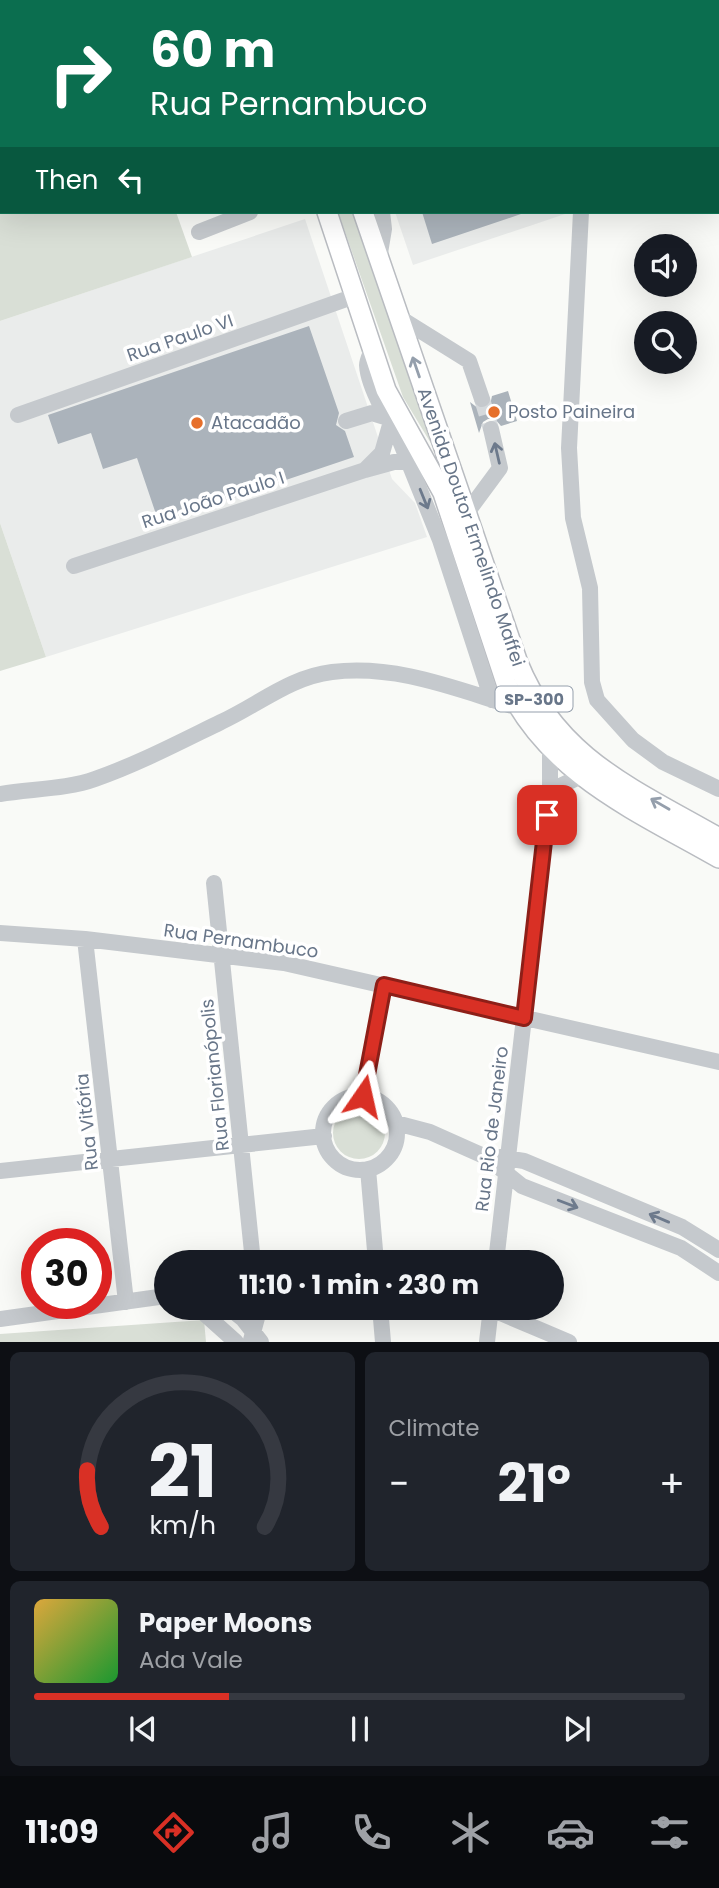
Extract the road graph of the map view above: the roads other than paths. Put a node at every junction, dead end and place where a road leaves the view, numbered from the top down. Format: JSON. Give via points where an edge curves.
{"nodes":[{"id":1,"x":245,"y":214,"type":"edge"},
{"id":2,"x":328,"y":214,"type":"edge"},
{"id":3,"x":364,"y":214,"type":"edge"},
{"id":4,"x":382,"y":214,"type":"edge"},
{"id":5,"x":581,"y":214,"type":"edge"},
{"id":6,"x":199,"y":232,"type":"dead end"},
{"id":7,"x":379,"y":258,"type":"junction"},
{"id":8,"x":355,"y":296,"type":"junction"},
{"id":9,"x":400,"y":318,"type":"junction"},
{"id":10,"x":372,"y":349,"type":"junction"},
{"id":11,"x":378,"y":397,"type":"junction"},
{"id":12,"x":482,"y":399,"type":"tunnel mouth"},
{"id":13,"x":366,"y":414,"type":"junction"},
{"id":14,"x":18,"y":415,"type":"dead end"},
{"id":15,"x":346,"y":421,"type":"dead end"},
{"id":16,"x":391,"y":426,"type":"junction"},
{"id":17,"x":491,"y":429,"type":"tunnel mouth"},
{"id":18,"x":417,"y":461,"type":"junction"},
{"id":19,"x":365,"y":470,"type":"junction"},
{"id":20,"x":466,"y":514,"type":"junction"},
{"id":21,"x":74,"y":566,"type":"dead end"},
{"id":22,"x":492,"y":700,"type":"junction"},
{"id":23,"x":519,"y":708,"type":"junction"},
{"id":24,"x":550,"y":750,"type":"junction"},
{"id":25,"x":581,"y":776,"type":"junction"},
{"id":26,"x":719,"y":789,"type":"edge"},
{"id":27,"x":550,"y":791,"type":"junction"},
{"id":28,"x":0,"y":794,"type":"edge"},
{"id":29,"x":719,"y":838,"type":"edge"},
{"id":30,"x":719,"y":858,"type":"edge"},
{"id":31,"x":214,"y":883,"type":"dead end"},
{"id":32,"x":0,"y":933,"type":"edge"},
{"id":33,"x":85,"y":939,"type":"junction"},
{"id":34,"x":222,"y":956,"type":"junction"},
{"id":35,"x":384,"y":985,"type":"junction"},
{"id":36,"x":524,"y":1018,"type":"junction"},
{"id":37,"x":719,"y":1062,"type":"edge"},
{"id":38,"x":363,"y":1096,"type":"junction"},
{"id":39,"x":396,"y":1124,"type":"junction"},
{"id":40,"x":324,"y":1136,"type":"junction"},
{"id":41,"x":243,"y":1146,"type":"junction"},
{"id":42,"x":486,"y":1157,"type":"junction"},
{"id":43,"x":508,"y":1157,"type":"junction"},
{"id":44,"x":110,"y":1160,"type":"junction"},
{"id":45,"x":368,"y":1169,"type":"junction"},
{"id":46,"x":0,"y":1171,"type":"edge"},
{"id":47,"x":506,"y":1175,"type":"junction"},
{"id":48,"x":252,"y":1250,"type":"edge"},
{"id":49,"x":375,"y":1250,"type":"edge"},
{"id":50,"x":497,"y":1250,"type":"edge"},
{"id":51,"x":719,"y":1250,"type":"edge"},
{"id":52,"x":719,"y":1273,"type":"edge"},
{"id":53,"x":154,"y":1298,"type":"edge"},
{"id":54,"x":126,"y":1302,"type":"junction"},
{"id":55,"x":0,"y":1319,"type":"edge"},
{"id":56,"x":212,"y":1320,"type":"edge"},
{"id":57,"x":223,"y":1320,"type":"edge"},
{"id":58,"x":240,"y":1320,"type":"edge"},
{"id":59,"x":258,"y":1320,"type":"edge"},
{"id":60,"x":381,"y":1320,"type":"edge"},
{"id":61,"x":490,"y":1320,"type":"edge"},
{"id":62,"x":519,"y":1320,"type":"edge"},
{"id":63,"x":219,"y":1326,"type":"junction"},
{"id":64,"x":255,"y":1339,"type":"edge"},
{"id":65,"x":236,"y":1342,"type":"edge"},
{"id":66,"x":383,"y":1342,"type":"edge"},
{"id":67,"x":487,"y":1342,"type":"edge"},
{"id":68,"x":569,"y":1342,"type":"edge"}],
"edges":[{"from":1,"to":6,"type":"street"},
{"from":2,"to":8,"type":"main road","name":"Avenida Doutor Ermelindo Maffei","number":"SP-300"},
{"from":3,"to":7,"type":"main road","name":"Avenida Doutor Ermelindo Maffei","number":"SP-300"},
{"from":4,"to":7,"type":"street"},
{"from":5,"to":26,"type":"street","via":[[569,448],[573,518],[590,588],[592,682],[597,700],[633,740],[663,762]]},
{"from":7,"to":9,"type":"main road","name":"Avenida Doutor Ermelindo Maffei","number":"SP-300"},
{"from":8,"to":10,"type":"main road","name":"Avenida Doutor Ermelindo Maffei","number":"SP-300"},
{"from":8,"to":14,"type":"street","name":"Rua Paulo VI"},
{"from":9,"to":12,"type":"street","via":[[469,361]]},
{"from":20,"to":9,"type":"main road","name":"Avenida Doutor Ermelindo Maffei","number":"SP-300","one_way":true},
{"from":10,"to":11,"type":"street","via":[[367,364]]},
{"from":10,"to":18,"type":"main road","name":"Avenida Doutor Ermelindo Maffei","number":"SP-300"},
{"from":11,"to":13,"type":"street"},
{"from":11,"to":16,"type":"street"},
{"from":13,"to":15,"type":"street"},
{"from":13,"to":16,"type":"street"},
{"from":16,"to":18,"type":"street"},
{"from":16,"to":19,"type":"street","via":[[382,453]]},
{"from":20,"to":17,"type":"street","one_way":true,"via":[[500,468]]},
{"from":18,"to":19,"type":"street","name":"Rua João Paulo I"},
{"from":18,"to":22,"type":"street","one_way":true},
{"from":18,"to":23,"type":"main road","name":"Avenida Doutor Ermelindo Maffei","number":"SP-300","via":[[443,493],[506,683]]},
{"from":19,"to":21,"type":"street","name":"Rua João Paulo I"},
{"from":29,"to":20,"type":"main road","name":"Avenida Doutor Ermelindo Maffei","number":"SP-300","one_way":true,"via":[[592,763],[553,726],[517,663]]},
{"from":22,"to":23,"type":"street"},
{"from":22,"to":28,"type":"street","via":[[387,671],[308,676],[220,723],[93,780]]},
{"from":23,"to":24,"type":"main road","name":"Avenida Doutor Ermelindo Maffei","number":"SP-300"},
{"from":24,"to":25,"type":"main road","name":"Avenida Doutor Ermelindo Maffei","number":"SP-300"},
{"from":24,"to":27,"type":"street","name":"Rua Rio de Janeiro"},
{"from":25,"to":27,"type":"street"},
{"from":25,"to":30,"type":"main road","name":"Avenida Doutor Ermelindo Maffei","number":"SP-300"},
{"from":27,"to":36,"type":"street","name":"Rua Rio de Janeiro"},
{"from":31,"to":34,"type":"street","name":"Rua Florianópolis"},
{"from":32,"to":33,"type":"street","name":"Rua Pernambuco"},
{"from":33,"to":34,"type":"street","name":"Rua Pernambuco"},
{"from":33,"to":44,"type":"street","name":"Rua Vitória"},
{"from":34,"to":35,"type":"street","name":"Rua Pernambuco","via":[[284,963]]},
{"from":34,"to":41,"type":"street","name":"Rua Florianópolis"},
{"from":35,"to":36,"type":"street","name":"Rua Pernambuco"},
{"from":35,"to":38,"type":"street"},
{"from":36,"to":37,"type":"street","name":"Rua Pernambuco"},
{"from":36,"to":43,"type":"street","name":"Rua Rio de Janeiro"},
{"from":38,"to":39,"type":"street","via":[[381,1102]]},
{"from":38,"to":40,"type":"street","via":[[344,1099],[334,1107]]},
{"from":39,"to":42,"type":"street","via":[[430,1132]]},
{"from":39,"to":45,"type":"street","via":[[392,1152]]},
{"from":40,"to":41,"type":"street"},
{"from":40,"to":45,"type":"street","via":[[337,1161]]},
{"from":41,"to":44,"type":"street"},
{"from":41,"to":48,"type":"street","name":"Rua Florianópolis"},
{"from":42,"to":43,"type":"street"},
{"from":42,"to":47,"type":"street"},
{"from":43,"to":47,"type":"street","name":"Rua Rio de Janeiro"},
{"from":51,"to":43,"type":"street","one_way":true,"via":[[682,1227]]},
{"from":44,"to":46,"type":"street"},
{"from":44,"to":54,"type":"street","name":"Rua Vitória"},
{"from":45,"to":49,"type":"street"},
{"from":47,"to":50,"type":"street","name":"Rua Rio de Janeiro"},
{"from":47,"to":52,"type":"street","one_way":true,"via":[[522,1186],[681,1248]]},
{"from":53,"to":54,"type":"street"},
{"from":54,"to":55,"type":"street"},
{"from":56,"to":63,"type":"street"},
{"from":57,"to":63,"type":"street"},
{"from":58,"to":64,"type":"street"},
{"from":59,"to":64,"type":"street"},
{"from":60,"to":66,"type":"street"},
{"from":61,"to":67,"type":"street"},
{"from":62,"to":68,"type":"street"},
{"from":63,"to":65,"type":"street"}]}
